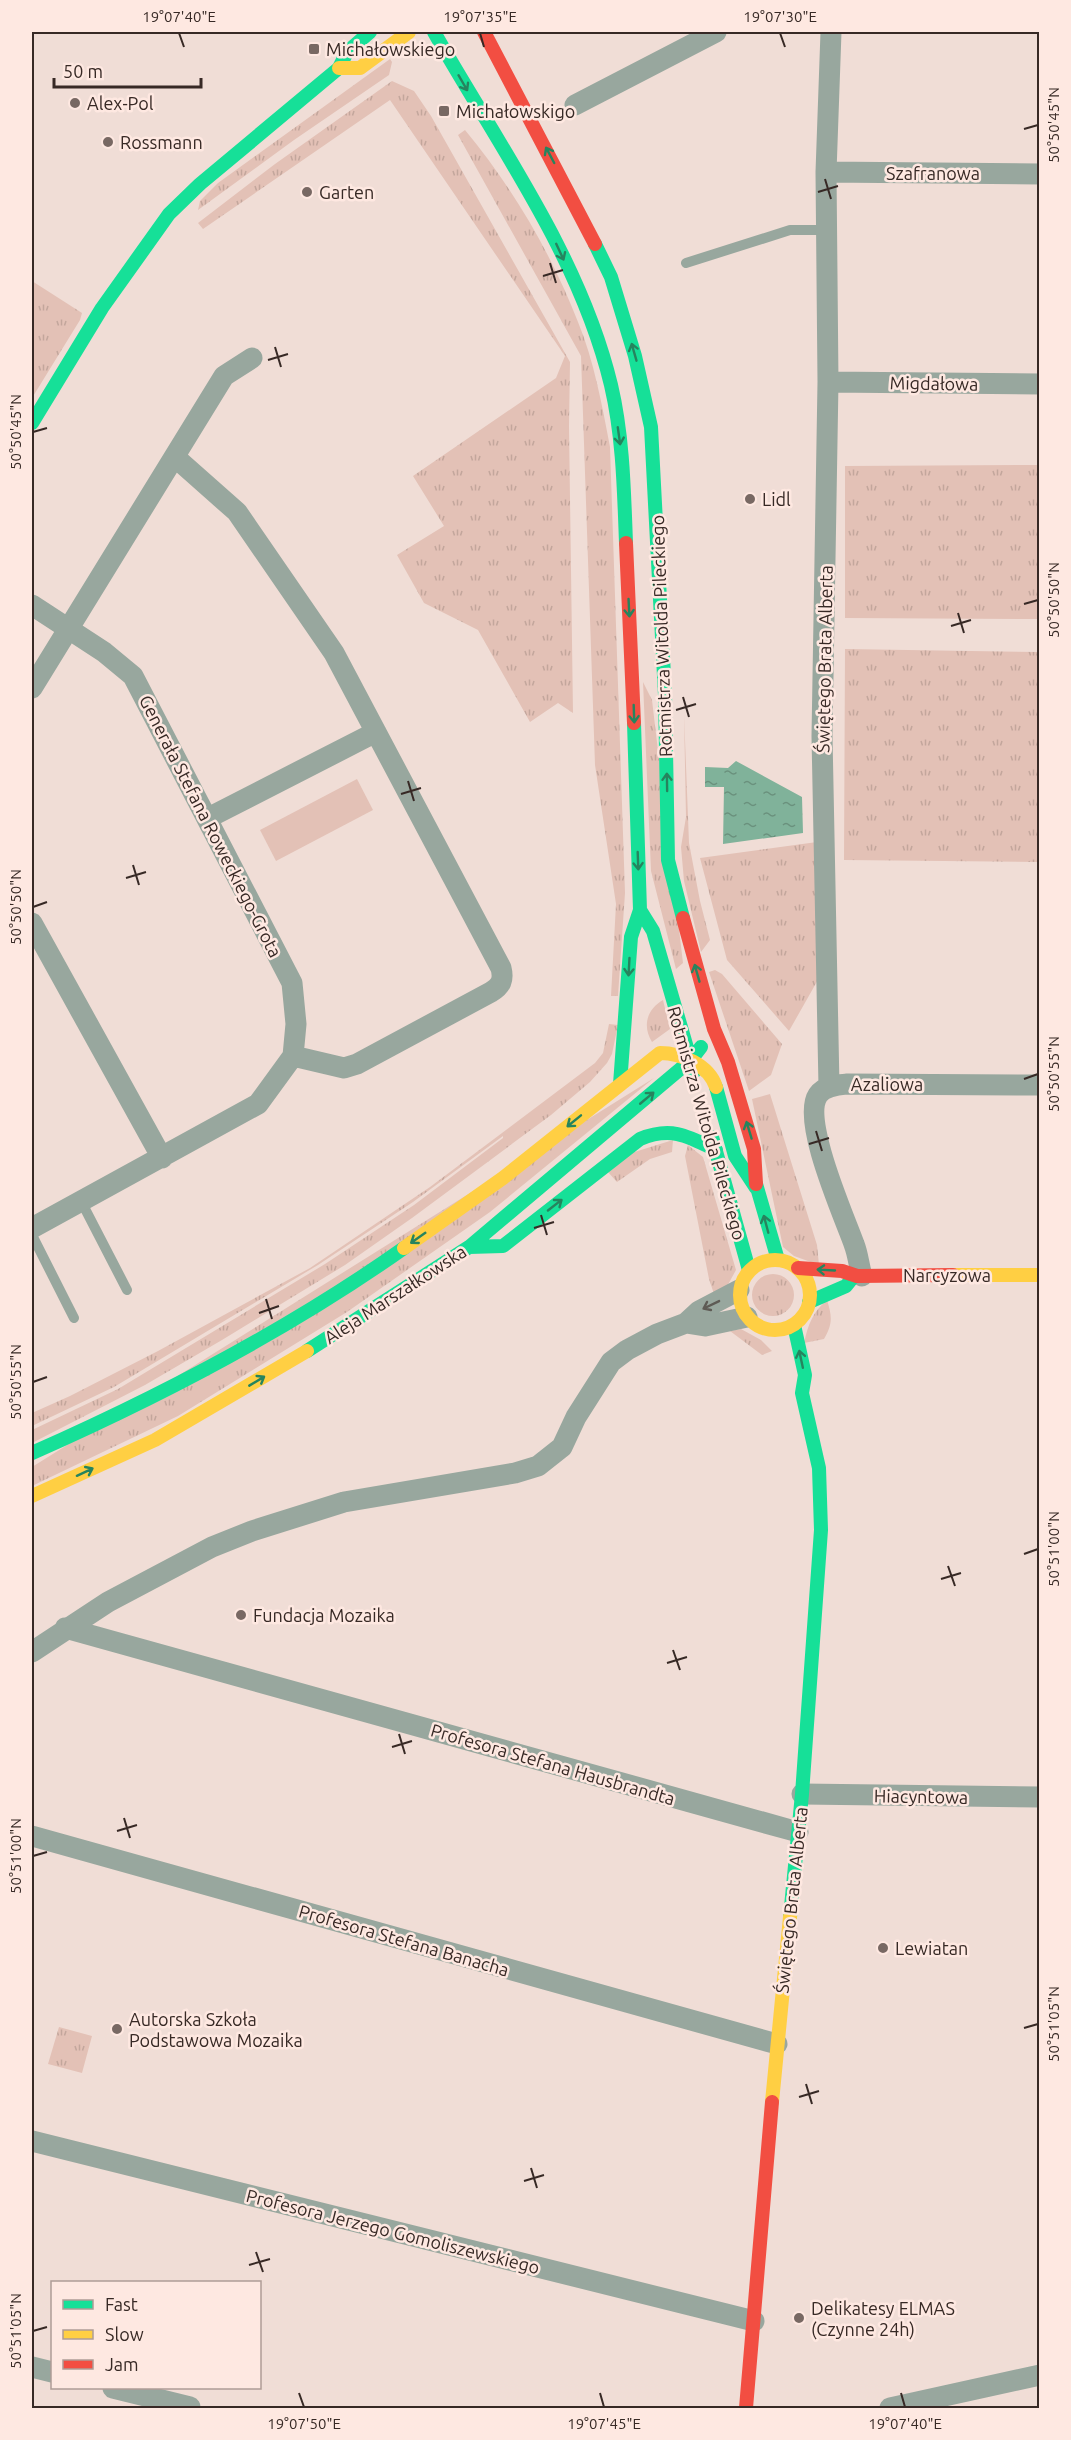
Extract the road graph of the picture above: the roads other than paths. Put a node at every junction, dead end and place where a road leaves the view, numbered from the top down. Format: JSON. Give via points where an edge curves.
{"nodes":[{"id":1,"x":370,"y":32,"type":"edge"},
{"id":2,"x":409,"y":32,"type":"edge"},
{"id":3,"x":434,"y":32,"type":"edge"},
{"id":4,"x":484,"y":32,"type":"edge"},
{"id":5,"x":716,"y":32,"type":"edge"},
{"id":6,"x":831,"y":32,"type":"edge"},
{"id":7,"x":339,"y":68,"type":"junction"},
{"id":8,"x":575,"y":105,"type":"dead end"},
{"id":9,"x":826,"y":172,"type":"junction"},
{"id":10,"x":1040,"y":174,"type":"edge"},
{"id":11,"x":827,"y":230,"type":"junction"},
{"id":12,"x":686,"y":263,"type":"dead end"},
{"id":13,"x":252,"y":358,"type":"dead end"},
{"id":14,"x":828,"y":382,"type":"junction"},
{"id":15,"x":1040,"y":384,"type":"edge"},
{"id":16,"x":32,"y":423,"type":"edge"},
{"id":17,"x":176,"y":458,"type":"junction"},
{"id":18,"x":32,"y":605,"type":"edge"},
{"id":19,"x":67,"y":629,"type":"junction"},
{"id":20,"x":32,"y":688,"type":"edge"},
{"id":21,"x":376,"y":732,"type":"junction"},
{"id":22,"x":208,"y":818,"type":"junction"},
{"id":23,"x":640,"y":910,"type":"junction"},
{"id":24,"x":32,"y":923,"type":"edge"},
{"id":25,"x":714,"y":1029,"type":"junction"},
{"id":26,"x":293,"y":1056,"type":"junction"},
{"id":27,"x":691,"y":1060,"type":"junction"},
{"id":28,"x":696,"y":1081,"type":"dead end"},
{"id":29,"x":620,"y":1084,"type":"junction"},
{"id":30,"x":1040,"y":1084,"type":"edge"},
{"id":31,"x":829,"y":1087,"type":"junction"},
{"id":32,"x":708,"y":1121,"type":"dead end"},
{"id":33,"x":716,"y":1150,"type":"junction"},
{"id":34,"x":162,"y":1158,"type":"junction"},
{"id":35,"x":756,"y":1188,"type":"junction"},
{"id":36,"x":81,"y":1202,"type":"junction"},
{"id":37,"x":32,"y":1228,"type":"edge"},
{"id":38,"x":32,"y":1235,"type":"edge"},
{"id":39,"x":469,"y":1247,"type":"junction"},
{"id":40,"x":778,"y":1260,"type":"junction"},
{"id":41,"x":798,"y":1268,"type":"junction"},
{"id":42,"x":749,"y":1270,"type":"junction"},
{"id":43,"x":1040,"y":1275,"type":"edge"},
{"id":44,"x":858,"y":1276,"type":"junction"},
{"id":45,"x":127,"y":1290,"type":"dead end"},
{"id":46,"x":740,"y":1290,"type":"junction"},
{"id":47,"x":809,"y":1302,"type":"junction"},
{"id":48,"x":74,"y":1318,"type":"dead end"},
{"id":49,"x":686,"y":1323,"type":"junction"},
{"id":50,"x":755,"y":1323,"type":"junction"},
{"id":51,"x":794,"y":1324,"type":"junction"},
{"id":52,"x":776,"y":1348,"type":"dead end"},
{"id":53,"x":791,"y":1378,"type":"dead end"},
{"id":54,"x":802,"y":1394,"type":"junction"},
{"id":55,"x":32,"y":1453,"type":"edge"},
{"id":56,"x":32,"y":1496,"type":"edge"},
{"id":57,"x":65,"y":1628,"type":"junction"},
{"id":58,"x":32,"y":1652,"type":"edge"},
{"id":59,"x":802,"y":1794,"type":"junction"},
{"id":60,"x":1040,"y":1797,"type":"edge"},
{"id":61,"x":798,"y":1832,"type":"junction"},
{"id":62,"x":32,"y":1836,"type":"edge"},
{"id":63,"x":777,"y":2044,"type":"junction"},
{"id":64,"x":32,"y":2141,"type":"edge"},
{"id":65,"x":754,"y":2321,"type":"junction"},
{"id":66,"x":32,"y":2367,"type":"edge"},
{"id":67,"x":51,"y":2372,"type":"edge"},
{"id":68,"x":1040,"y":2375,"type":"edge"},
{"id":69,"x":117,"y":2389,"type":"edge"},
{"id":70,"x":190,"y":2407,"type":"edge"},
{"id":71,"x":746,"y":2409,"type":"edge"},
{"id":72,"x":890,"y":2409,"type":"edge"}],
"edges":[{"from":1,"to":7,"type":"main road","via":[[346,52]]},
{"from":2,"to":7,"type":"main road","via":[[360,68]]},
{"from":3,"to":23,"type":"main road","name":"Rotmistrza Witolda Pileckiego","one_way":true,"via":[[553,236],[582,298],[604,362],[620,437]]},
{"from":25,"to":4,"type":"main road","name":"Rotmistrza Witolda Pileckiego","one_way":true,"via":[[668,860],[656,497],[651,427],[635,356],[610,277],[575,202]]},
{"from":5,"to":8,"type":"street"},
{"from":6,"to":9,"type":"street","name":"Świętego Brata Alberta"},
{"from":7,"to":16,"type":"main road","via":[[169,214],[102,308]]},
{"from":9,"to":10,"type":"street","name":"Szafranowa"},
{"from":9,"to":11,"type":"street","name":"Świętego Brata Alberta"},
{"from":11,"to":12,"type":"lane","via":[[790,230]]},
{"from":11,"to":14,"type":"street","name":"Świętego Brata Alberta"},
{"from":13,"to":17,"type":"street","via":[[224,376]]},
{"from":14,"to":15,"type":"street","name":"Migdałowa"},
{"from":14,"to":31,"type":"street","name":"Świętego Brata Alberta","via":[[822,736]]},
{"from":17,"to":19,"type":"street"},
{"from":17,"to":21,"type":"street","via":[[222,497],[249,528],[334,653]]},
{"from":18,"to":19,"type":"street","name":"Generała Stefana Roweckiego-Grota"},
{"from":19,"to":20,"type":"street"},
{"from":19,"to":22,"type":"street","name":"Generała Stefana Roweckiego-Grota","via":[[133,676]]},
{"from":21,"to":22,"type":"street"},
{"from":21,"to":26,"type":"street","via":[[501,968],[503,980],[491,992],[357,1064],[344,1068]]},
{"from":22,"to":26,"type":"street","name":"Generała Stefana Roweckiego-Grota","via":[[292,983],[296,1024]]},
{"from":23,"to":27,"type":"main road","name":"Rotmistrza Witolda Pileckiego","via":[[653,931]]},
{"from":23,"to":29,"type":"main road","name":"Rotmistrza Witolda Pileckiego","one_way":true,"via":[[631,937]]},
{"from":24,"to":34,"type":"street"},
{"from":25,"to":27,"type":"main road","name":"Aleja Marszałkowska"},
{"from":35,"to":25,"type":"main road","name":"Rotmistrza Witolda Pileckiego","one_way":true,"via":[[754,1149],[729,1062]]},
{"from":26,"to":34,"type":"street","via":[[258,1104]]},
{"from":27,"to":28,"type":"main road","name":"Rotmistrza Witolda Pileckiego"},
{"from":27,"to":29,"type":"main road","name":"Aleja Marszałkowska","via":[[660,1053]]},
{"from":27,"to":35,"type":"main road","via":[[714,1082],[735,1156]]},
{"from":39,"to":27,"type":"main road","name":"Aleja Marszałkowska","one_way":true},
{"from":29,"to":55,"type":"main road","name":"Aleja Marszałkowska","one_way":true,"via":[[503,1179],[370,1271],[203,1371],[100,1424]]},
{"from":30,"to":31,"type":"street","name":"Azaliowa"},
{"from":31,"to":44,"type":"street","name":"Azaliowa","via":[[817,1096],[814,1117],[831,1188],[855,1246]]},
{"from":32,"to":33,"type":"main road","name":"Rotmistrza Witolda Pileckiego"},
{"from":39,"to":33,"type":"main road","one_way":true,"via":[[502,1245],[652,1133],[675,1131]]},
{"from":33,"to":42,"type":"main road","name":"Rotmistrza Witolda Pileckiego"},
{"from":34,"to":36,"type":"street"},
{"from":40,"to":35,"type":"main road","name":"Rotmistrza Witolda Pileckiego","one_way":true},
{"from":36,"to":37,"type":"street"},
{"from":36,"to":45,"type":"lane"},
{"from":38,"to":48,"type":"lane"},
{"from":56,"to":39,"type":"main road","name":"Aleja Marszałkowska","one_way":true,"via":[[155,1440],[221,1403]]},
{"from":40,"to":41,"type":"main road"},
{"from":40,"to":42,"type":"main road","via":[[762,1262]]},
{"from":44,"to":41,"type":"main road","name":"Narcyzowa","one_way":true},
{"from":41,"to":47,"type":"main road","via":[[806,1278]]},
{"from":42,"to":46,"type":"main road"},
{"from":43,"to":44,"type":"main road","name":"Narcyzowa"},
{"from":44,"to":47,"type":"main road","via":[[846,1286]]},
{"from":46,"to":49,"type":"street","one_way":true,"via":[[699,1311]]},
{"from":46,"to":50,"type":"main road","via":[[740,1304]]},
{"from":47,"to":51,"type":"main road"},
{"from":49,"to":50,"type":"street"},
{"from":49,"to":57,"type":"street","via":[[657,1334],[611,1362],[562,1447],[538,1466],[344,1502],[252,1531],[171,1568]]},
{"from":50,"to":51,"type":"main road","via":[[773,1330]]},
{"from":50,"to":52,"type":"main road"},
{"from":54,"to":51,"type":"main road","name":"Świętego Brata Alberta","one_way":true,"via":[[805,1375]]},
{"from":53,"to":54,"type":"main road","name":"Świętego Brata Alberta"},
{"from":54,"to":59,"type":"main road","name":"Świętego Brata Alberta","via":[[819,1468],[821,1530]]},
{"from":57,"to":58,"type":"street"},
{"from":57,"to":61,"type":"street","name":"Profesora Stefana Hausbrandta"},
{"from":59,"to":60,"type":"street","name":"Hiacyntowa"},
{"from":59,"to":61,"type":"main road","name":"Świętego Brata Alberta"},
{"from":61,"to":63,"type":"main road","name":"Świętego Brata Alberta"},
{"from":62,"to":63,"type":"street","name":"Profesora Stefana Banacha"},
{"from":63,"to":65,"type":"main road","name":"Świętego Brata Alberta"},
{"from":64,"to":65,"type":"street","name":"Profesora Jerzego Gomoliszewskiego"},
{"from":65,"to":71,"type":"main road","name":"Świętego Brata Alberta"},
{"from":66,"to":67,"type":"street"},
{"from":68,"to":72,"type":"street"},
{"from":69,"to":70,"type":"street"}]}
